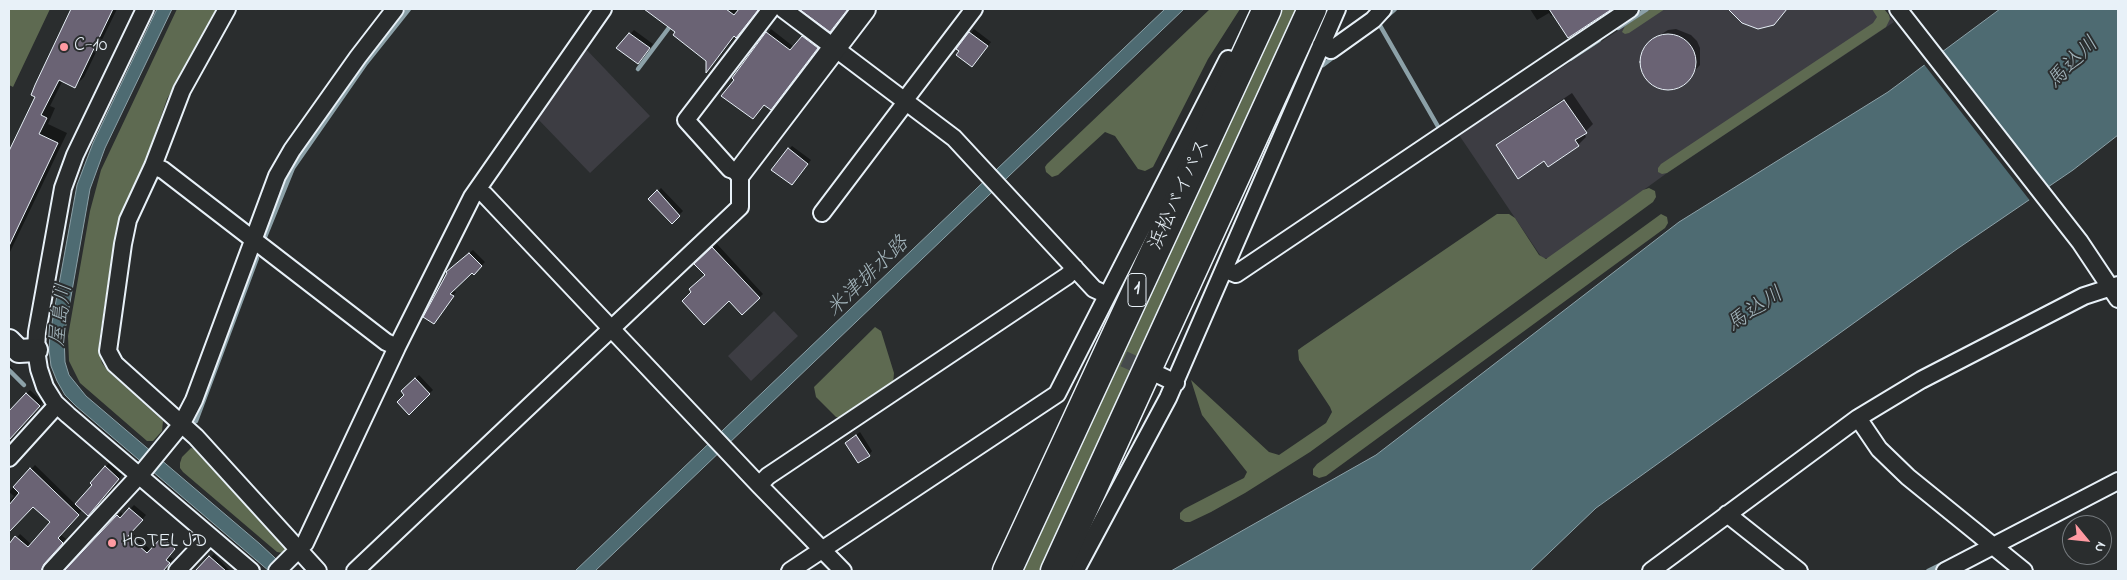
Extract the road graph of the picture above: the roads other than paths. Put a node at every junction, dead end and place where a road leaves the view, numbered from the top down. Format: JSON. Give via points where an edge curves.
{"nodes":[{"id":1,"x":146,"y":9,"type":"edge"},
{"id":2,"x":227,"y":9,"type":"edge"},
{"id":3,"x":396,"y":9,"type":"edge"},
{"id":4,"x":602,"y":9,"type":"edge"},
{"id":5,"x":771,"y":9,"type":"edge"},
{"id":6,"x":783,"y":9,"type":"edge"},
{"id":7,"x":864,"y":9,"type":"edge"},
{"id":8,"x":974,"y":9,"type":"edge"},
{"id":9,"x":1267,"y":9,"type":"edge"},
{"id":10,"x":1312,"y":9,"type":"edge"},
{"id":11,"x":1337,"y":9,"type":"edge"},
{"id":12,"x":1384,"y":9,"type":"edge"},
{"id":13,"x":1630,"y":9,"type":"edge"},
{"id":14,"x":1898,"y":9,"type":"edge"},
{"id":15,"x":1321,"y":45,"type":"junction"},
{"id":16,"x":834,"y":48,"type":"junction"},
{"id":17,"x":1241,"y":65,"type":"junction"},
{"id":18,"x":905,"y":101,"type":"junction"},
{"id":19,"x":153,"y":166,"type":"junction"},
{"id":20,"x":740,"y":172,"type":"junction"},
{"id":21,"x":477,"y":190,"type":"junction"},
{"id":22,"x":822,"y":213,"type":"dead end"},
{"id":23,"x":253,"y":239,"type":"junction"},
{"id":24,"x":1075,"y":268,"type":"junction"},
{"id":25,"x":1224,"y":269,"type":"junction"},
{"id":26,"x":2116,"y":290,"type":"edge"},
{"id":27,"x":1107,"y":296,"type":"junction"},
{"id":28,"x":612,"y":329,"type":"junction"},
{"id":29,"x":1084,"y":340,"type":"junction"},
{"id":30,"x":9,"y":341,"type":"edge"},
{"id":31,"x":397,"y":347,"type":"junction"},
{"id":32,"x":1099,"y":347,"type":"tunnel mouth"},
{"id":33,"x":36,"y":350,"type":"junction"},
{"id":34,"x":1159,"y":375,"type":"tunnel mouth"},
{"id":35,"x":1176,"y":383,"type":"junction"},
{"id":36,"x":58,"y":405,"type":"junction"},
{"id":37,"x":1858,"y":418,"type":"junction"},
{"id":38,"x":182,"y":424,"type":"junction"},
{"id":39,"x":9,"y":458,"type":"edge"},
{"id":40,"x":142,"y":472,"type":"junction"},
{"id":41,"x":2118,"y":480,"type":"edge"},
{"id":42,"x":759,"y":486,"type":"junction"},
{"id":43,"x":1727,"y":514,"type":"junction"},
{"id":44,"x":210,"y":536,"type":"junction"},
{"id":45,"x":1993,"y":547,"type":"junction"},
{"id":46,"x":822,"y":550,"type":"junction"},
{"id":47,"x":295,"y":553,"type":"junction"},
{"id":48,"x":1056,"y":568,"type":"edge"},
{"id":49,"x":51,"y":571,"type":"edge"},
{"id":50,"x":178,"y":571,"type":"edge"},
{"id":51,"x":251,"y":571,"type":"edge"},
{"id":52,"x":277,"y":571,"type":"edge"},
{"id":53,"x":318,"y":571,"type":"edge"},
{"id":54,"x":355,"y":571,"type":"edge"},
{"id":55,"x":790,"y":571,"type":"edge"},
{"id":56,"x":843,"y":571,"type":"edge"},
{"id":57,"x":1007,"y":571,"type":"edge"},
{"id":58,"x":1651,"y":571,"type":"edge"},
{"id":59,"x":1799,"y":571,"type":"edge"},
{"id":60,"x":1945,"y":571,"type":"edge"},
{"id":61,"x":2024,"y":571,"type":"edge"}],
"edges":[{"from":1,"to":33,"type":"street","via":[[66,180]]},
{"from":2,"to":19,"type":"street","via":[[178,96]]},
{"from":3,"to":23,"type":"street","via":[[284,163]]},
{"from":4,"to":21,"type":"street"},
{"from":5,"to":20,"type":"street","via":[[686,120],[730,169]]},
{"from":6,"to":16,"type":"street"},
{"from":7,"to":16,"type":"street"},
{"from":8,"to":18,"type":"street"},
{"from":9,"to":17,"type":"highway","name":"浜松バイパス","number":"1"},
{"from":10,"to":48,"type":"highway","name":"浜松バイパス","number":"1"},
{"from":11,"to":15,"type":"street"},
{"from":12,"to":15,"type":"street","via":[[1331,50]]},
{"from":13,"to":25,"type":"street","via":[[1236,274]]},
{"from":14,"to":26,"type":"street"},
{"from":15,"to":25,"type":"street"},
{"from":16,"to":18,"type":"street"},
{"from":16,"to":20,"type":"street"},
{"from":17,"to":27,"type":"street","via":[[1228,59]]},
{"from":17,"to":57,"type":"highway","name":"浜松バイパス","number":"1"},
{"from":18,"to":22,"type":"street"},
{"from":18,"to":24,"type":"street","via":[[954,138]]},
{"from":19,"to":23,"type":"street","via":[[163,170]]},
{"from":19,"to":38,"type":"street","via":[[125,232],[108,351],[115,364]]},
{"from":20,"to":28,"type":"street","via":[[740,207]]},
{"from":21,"to":28,"type":"street"},
{"from":21,"to":31,"type":"street"},
{"from":23,"to":31,"type":"street","via":[[386,342]]},
{"from":23,"to":38,"type":"street","via":[[194,400]]},
{"from":24,"to":27,"type":"street","via":[[1094,289]]},
{"from":24,"to":42,"type":"street","via":[[768,476]]},
{"from":25,"to":35,"type":"street"},
{"from":26,"to":37,"type":"street","via":[[2084,296],[1921,380]]},
{"from":27,"to":29,"type":"street"},
{"from":28,"to":42,"type":"street"},
{"from":28,"to":54,"type":"street"},
{"from":29,"to":32,"type":"street"},
{"from":29,"to":46,"type":"street","via":[[1057,394]]},
{"from":30,"to":33,"type":"street","via":[[19,351]]},
{"from":31,"to":47,"type":"street","via":[[305,543]]},
{"from":33,"to":36,"type":"street","via":[[45,387]]},
{"from":34,"to":35,"type":"street"},
{"from":35,"to":48,"type":"street","via":[[1077,568],[1069,571]]},
{"from":36,"to":39,"type":"street"},
{"from":36,"to":40,"type":"street"},
{"from":37,"to":43,"type":"street"},
{"from":37,"to":45,"type":"street","via":[[1879,450]]},
{"from":38,"to":40,"type":"street"},
{"from":38,"to":47,"type":"street"},
{"from":40,"to":44,"type":"street"},
{"from":40,"to":49,"type":"street"},
{"from":41,"to":45,"type":"street"},
{"from":42,"to":46,"type":"street"},
{"from":43,"to":58,"type":"street"},
{"from":43,"to":59,"type":"street"},
{"from":44,"to":50,"type":"street"},
{"from":44,"to":51,"type":"street"},
{"from":45,"to":60,"type":"street"},
{"from":45,"to":61,"type":"street"},
{"from":46,"to":55,"type":"street"},
{"from":46,"to":56,"type":"street"},
{"from":47,"to":52,"type":"street"},
{"from":47,"to":53,"type":"street"}]}
